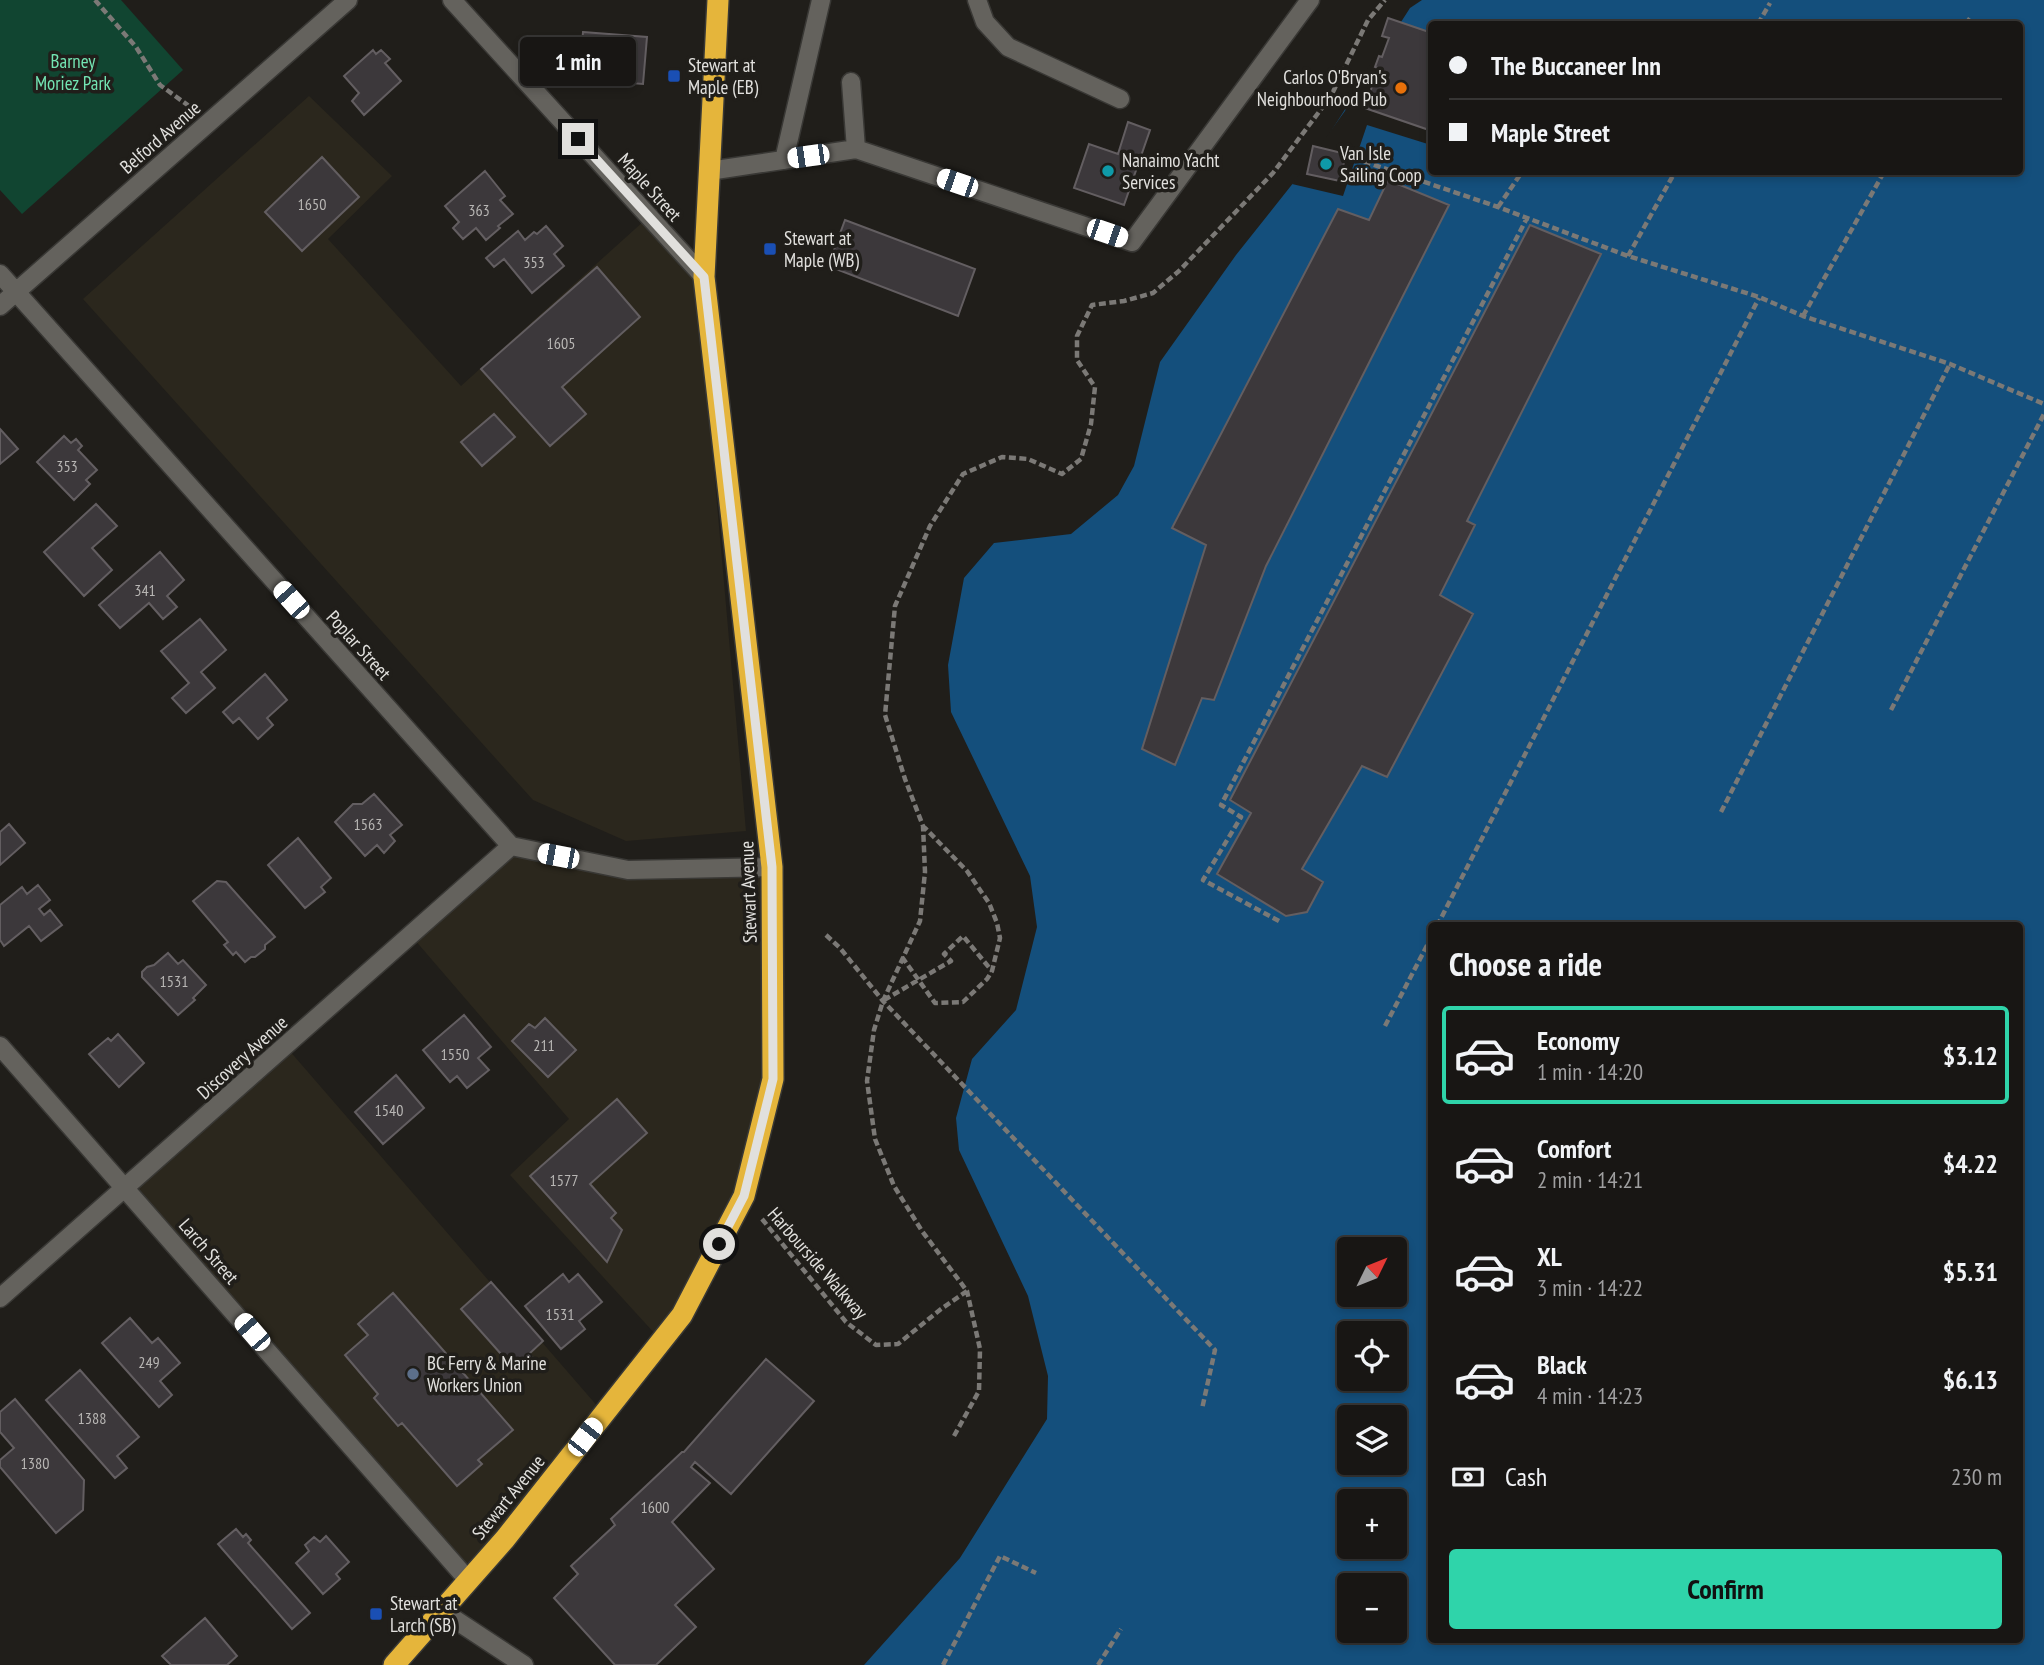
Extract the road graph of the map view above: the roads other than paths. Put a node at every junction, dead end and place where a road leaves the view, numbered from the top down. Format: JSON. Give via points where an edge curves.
{"nodes":[{"id":1,"x":348,"y":0,"type":"edge"},
{"id":2,"x":452,"y":0,"type":"edge"},
{"id":3,"x":718,"y":0,"type":"edge"},
{"id":4,"x":821,"y":0,"type":"edge"},
{"id":5,"x":977,"y":0,"type":"edge"},
{"id":6,"x":1310,"y":0,"type":"edge"},
{"id":7,"x":851,"y":82,"type":"dead end"},
{"id":8,"x":1120,"y":99,"type":"dead end"},
{"id":9,"x":856,"y":149,"type":"junction"},
{"id":10,"x":783,"y":160,"type":"junction"},
{"id":11,"x":709,"y":171,"type":"junction"},
{"id":12,"x":0,"y":274,"type":"edge"},
{"id":13,"x":704,"y":277,"type":"junction"},
{"id":14,"x":16,"y":292,"type":"junction"},
{"id":15,"x":0,"y":306,"type":"edge"},
{"id":16,"x":511,"y":846,"type":"junction"},
{"id":17,"x":772,"y":867,"type":"junction"},
{"id":18,"x":0,"y":1046,"type":"edge"},
{"id":19,"x":126,"y":1188,"type":"junction"},
{"id":20,"x":0,"y":1298,"type":"edge"},
{"id":21,"x":468,"y":1580,"type":"junction"},
{"id":22,"x":442,"y":1611,"type":"junction"},
{"id":23,"x":394,"y":1665,"type":"edge"},
{"id":24,"x":524,"y":1665,"type":"edge"}],
"edges":[{"from":1,"to":14,"type":"street","name":"Belford Avenue"},
{"from":2,"to":13,"type":"street","name":"Maple Street"},
{"from":3,"to":11,"type":"highway","name":"Stewart Avenue"},
{"from":4,"to":10,"type":"street"},
{"from":5,"to":8,"type":"street","via":[[985,22],[1008,47]]},
{"from":6,"to":9,"type":"street","via":[[1132,242]]},
{"from":7,"to":9,"type":"street"},
{"from":9,"to":10,"type":"street"},
{"from":10,"to":11,"type":"street"},
{"from":11,"to":13,"type":"highway","name":"Stewart Avenue"},
{"from":12,"to":14,"type":"street","name":"Poplar Street"},
{"from":13,"to":17,"type":"highway","name":"Stewart Avenue"},
{"from":14,"to":15,"type":"street","name":"Belford Avenue"},
{"from":14,"to":16,"type":"street","name":"Poplar Street"},
{"from":16,"to":17,"type":"street","via":[[628,870]]},
{"from":16,"to":19,"type":"street","name":"Discovery Avenue"},
{"from":17,"to":21,"type":"highway","name":"Stewart Avenue","via":[[773,1079],[744,1196],[682,1315]]},
{"from":18,"to":19,"type":"street","name":"Larch Street"},
{"from":19,"to":20,"type":"street","name":"Discovery Avenue"},
{"from":19,"to":21,"type":"street","name":"Larch Street"},
{"from":21,"to":22,"type":"highway","name":"Stewart Avenue"},
{"from":22,"to":23,"type":"highway","name":"Stewart Avenue"},
{"from":22,"to":24,"type":"street"}]}
